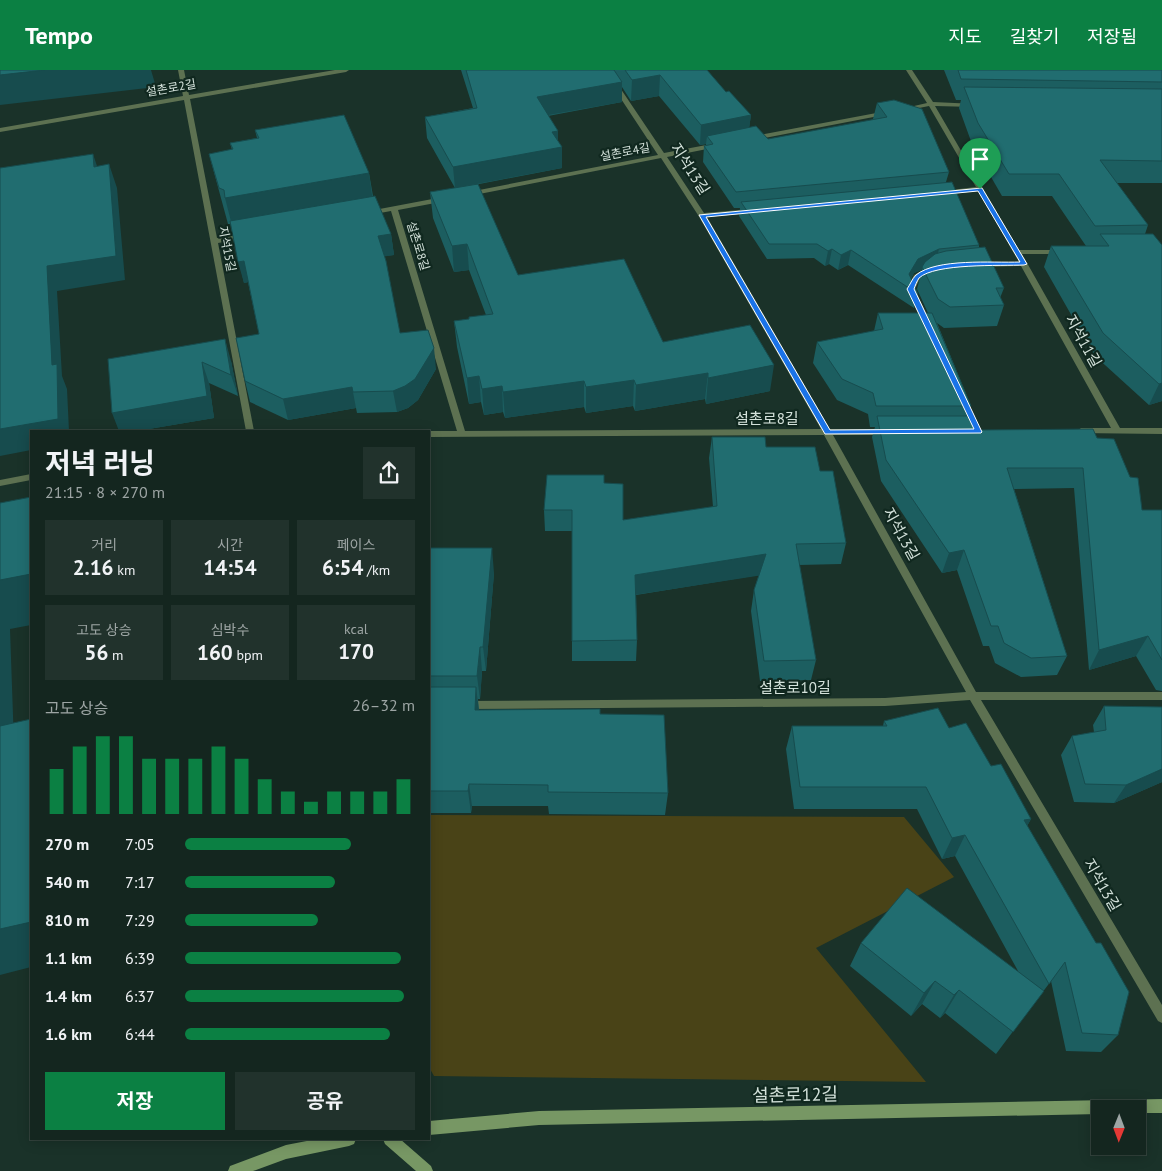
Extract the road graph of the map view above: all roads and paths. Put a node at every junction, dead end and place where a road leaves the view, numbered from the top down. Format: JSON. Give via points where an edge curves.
{"nodes":[{"id":1,"x":181,"y":70,"type":"edge"},
{"id":2,"x":346,"y":70,"type":"edge"},
{"id":3,"x":605,"y":70,"type":"edge"},
{"id":4,"x":909,"y":70,"type":"edge"},
{"id":5,"x":186,"y":97,"type":"junction"},
{"id":6,"x":931,"y":104,"type":"junction"},
{"id":7,"x":979,"y":105,"type":"edge"},
{"id":8,"x":0,"y":130,"type":"edge"},
{"id":9,"x":750,"y":139,"type":"edge"},
{"id":10,"x":721,"y":145,"type":"edge"},
{"id":11,"x":664,"y":156,"type":"junction"},
{"id":12,"x":980,"y":189,"type":"junction"},
{"id":13,"x":930,"y":194,"type":"edge"},
{"id":14,"x":461,"y":195,"type":"edge"},
{"id":15,"x":452,"y":197,"type":"edge"},
{"id":16,"x":394,"y":208,"type":"junction"},
{"id":17,"x":762,"y":210,"type":"edge"},
{"id":18,"x":365,"y":214,"type":"edge"},
{"id":19,"x":702,"y":215,"type":"junction"},
{"id":20,"x":252,"y":234,"type":"edge"},
{"id":21,"x":214,"y":241,"type":"junction"},
{"id":22,"x":1018,"y":252,"type":"junction"},
{"id":23,"x":1066,"y":252,"type":"edge"},
{"id":24,"x":1024,"y":264,"type":"junction"},
{"id":25,"x":968,"y":266,"type":"edge"},
{"id":26,"x":940,"y":268,"type":"edge"},
{"id":27,"x":932,"y":334,"type":"edge"},
{"id":28,"x":250,"y":430,"type":"edge"},
{"id":29,"x":1068,"y":431,"type":"edge"},
{"id":30,"x":1117,"y":431,"type":"junction"},
{"id":31,"x":1162,"y":431,"type":"edge"},
{"id":32,"x":828,"y":432,"type":"junction"},
{"id":33,"x":894,"y":432,"type":"edge"},
{"id":34,"x":430,"y":434,"type":"edge"},
{"id":35,"x":462,"y":434,"type":"junction"},
{"id":36,"x":30,"y":477,"type":"edge"},
{"id":37,"x":0,"y":483,"type":"edge"},
{"id":38,"x":973,"y":696,"type":"junction"},
{"id":39,"x":1162,"y":696,"type":"edge"},
{"id":40,"x":458,"y":705,"type":"edge"},
{"id":41,"x":1162,"y":1017,"type":"edge"},
{"id":42,"x":1162,"y":1106,"type":"edge"},
{"id":43,"x":430,"y":1128,"type":"edge"},
{"id":44,"x":344,"y":1140,"type":"edge"},
{"id":45,"x":391,"y":1140,"type":"edge"},
{"id":46,"x":235,"y":1171,"type":"edge"},
{"id":47,"x":426,"y":1171,"type":"edge"}],
"edges":[{"from":1,"to":5,"type":"street","name":"지석15길"},
{"from":2,"to":5,"type":"street","name":"설촌로2길"},
{"from":3,"to":11,"type":"street","name":"지석13길"},
{"from":4,"to":6,"type":"street","name":"지석11길"},
{"from":5,"to":8,"type":"street","name":"설촌로2길"},
{"from":5,"to":21,"type":"street","name":"지석15길"},
{"from":6,"to":7,"type":"street"},
{"from":6,"to":9,"type":"street"},
{"from":6,"to":12,"type":"street","name":"지석11길"},
{"from":10,"to":11,"type":"street","name":"설촌로4길"},
{"from":11,"to":14,"type":"street","name":"설촌로4길"},
{"from":11,"to":19,"type":"street","name":"지석13길"},
{"from":12,"to":13,"type":"street"},
{"from":12,"to":22,"type":"street","name":"지석11길"},
{"from":15,"to":16,"type":"street"},
{"from":16,"to":18,"type":"street"},
{"from":16,"to":35,"type":"street","name":"설촌로8길"},
{"from":17,"to":19,"type":"street"},
{"from":19,"to":32,"type":"street","name":"지석13길"},
{"from":20,"to":21,"type":"street"},
{"from":21,"to":28,"type":"street","name":"지석15길"},
{"from":22,"to":23,"type":"street"},
{"from":22,"to":24,"type":"street","name":"지석11길"},
{"from":24,"to":25,"type":"street"},
{"from":24,"to":30,"type":"street","name":"지석11길"},
{"from":26,"to":27,"type":"street","via":[[917,278],[911,289]]},
{"from":29,"to":30,"type":"street"},
{"from":30,"to":31,"type":"street"},
{"from":32,"to":33,"type":"street","name":"설촌로8길"},
{"from":32,"to":35,"type":"street","name":"설촌로8길"},
{"from":32,"to":38,"type":"street","name":"지석13길"},
{"from":34,"to":35,"type":"street","name":"설촌로8길"},
{"from":36,"to":37,"type":"street"},
{"from":38,"to":39,"type":"street","name":"설촌로10길"},
{"from":38,"to":40,"type":"street","name":"설촌로10길","via":[[885,702]]},
{"from":38,"to":41,"type":"street","name":"지석13길"},
{"from":42,"to":43,"type":"street","name":"설촌로12길","via":[[539,1118]]},
{"from":44,"to":46,"type":"street","via":[[286,1152]]},
{"from":45,"to":47,"type":"street"}]}
